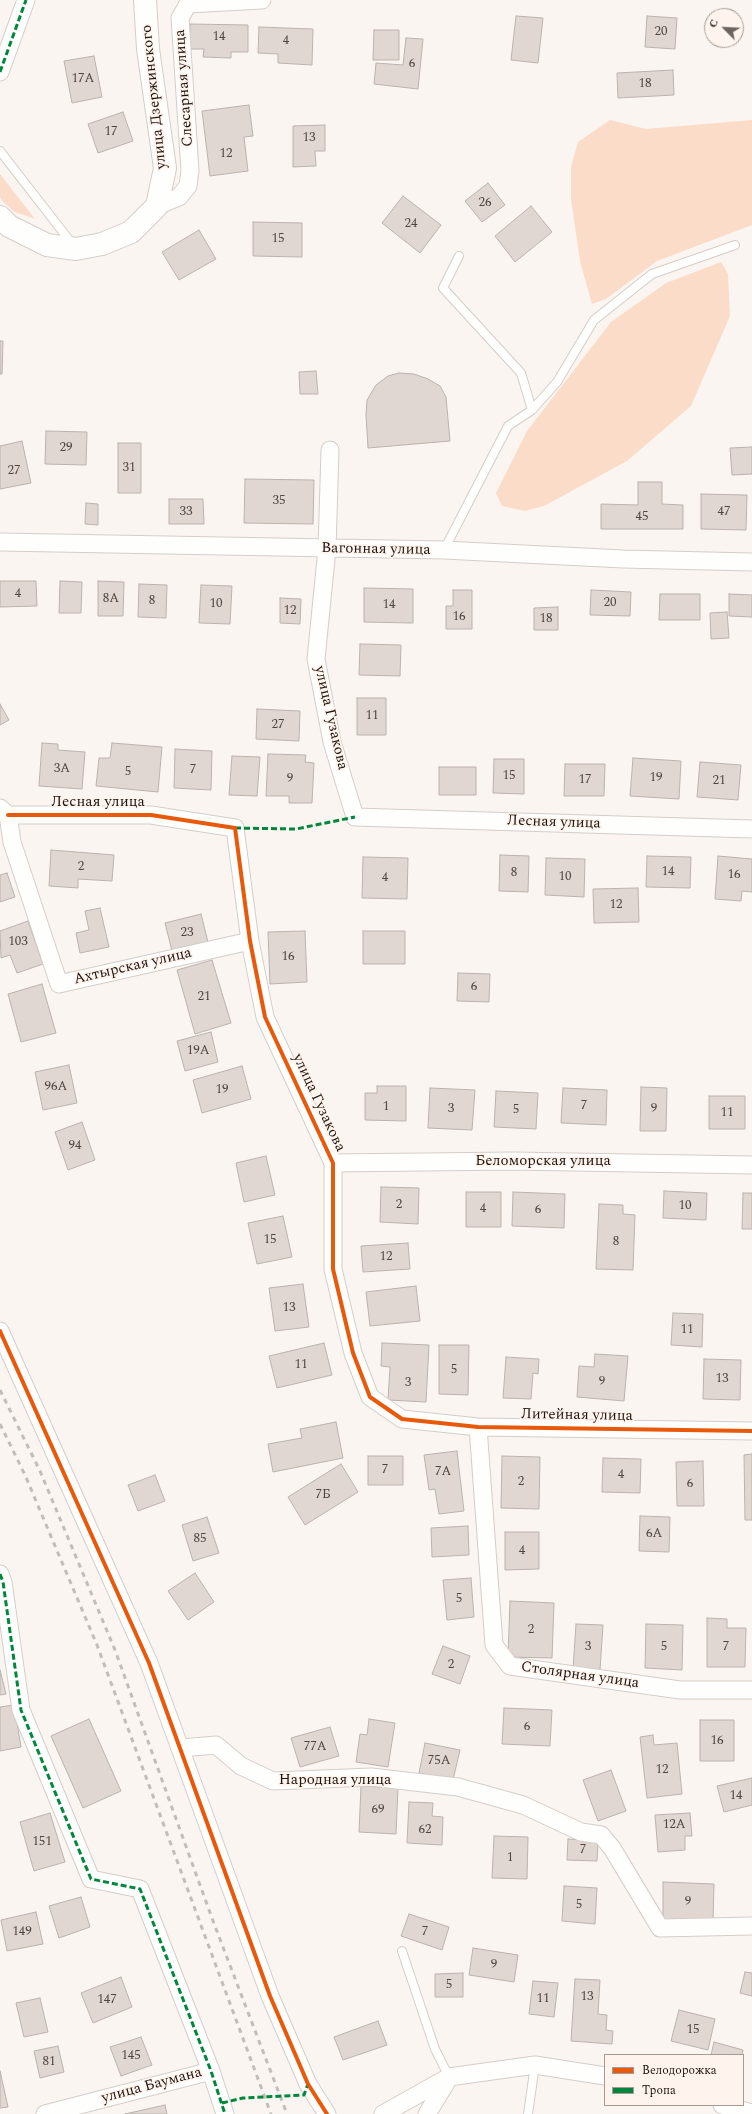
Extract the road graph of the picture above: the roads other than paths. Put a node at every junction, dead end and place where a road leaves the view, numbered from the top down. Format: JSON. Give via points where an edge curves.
{"nodes":[{"id":1,"x":26,"y":0,"type":"edge"},
{"id":2,"x":145,"y":0,"type":"edge"},
{"id":3,"x":262,"y":0,"type":"edge"},
{"id":4,"x":187,"y":2,"type":"edge"},
{"id":5,"x":0,"y":72,"type":"edge"},
{"id":6,"x":0,"y":151,"type":"edge"},
{"id":7,"x":157,"y":206,"type":"junction"},
{"id":8,"x":0,"y":217,"type":"edge"},
{"id":9,"x":735,"y":245,"type":"dead end"},
{"id":10,"x":76,"y":249,"type":"junction"},
{"id":11,"x":459,"y":256,"type":"dead end"},
{"id":12,"x":532,"y":410,"type":"junction"},
{"id":13,"x":330,"y":450,"type":"dead end"},
{"id":14,"x":0,"y":542,"type":"edge"},
{"id":15,"x":327,"y":549,"type":"junction"},
{"id":16,"x":444,"y":550,"type":"junction"},
{"id":17,"x":752,"y":562,"type":"edge"},
{"id":18,"x":4,"y":811,"type":"edge"},
{"id":19,"x":355,"y":817,"type":"joint"},
{"id":20,"x":235,"y":828,"type":"joint"},
{"id":21,"x":752,"y":829,"type":"edge"},
{"id":22,"x":250,"y":941,"type":"junction"},
{"id":23,"x":333,"y":1163,"type":"junction"},
{"id":24,"x":752,"y":1165,"type":"edge"},
{"id":25,"x":0,"y":1331,"type":"edge"},
{"id":26,"x":402,"y":1419,"type":"joint"},
{"id":27,"x":478,"y":1427,"type":"junction"},
{"id":28,"x":752,"y":1431,"type":"edge"},
{"id":29,"x":0,"y":1574,"type":"edge"},
{"id":30,"x":752,"y":1690,"type":"edge"},
{"id":31,"x":181,"y":1748,"type":"junction"},
{"id":32,"x":752,"y":1926,"type":"edge"},
{"id":33,"x":402,"y":1951,"type":"dead end"},
{"id":34,"x":535,"y":2064,"type":"junction"},
{"id":35,"x":212,"y":2070,"type":"junction"},
{"id":36,"x":604,"y":2076,"type":"edge"},
{"id":37,"x":449,"y":2077,"type":"junction"},
{"id":38,"x":727,"y":2109,"type":"edge"},
{"id":39,"x":752,"y":2113,"type":"edge"},
{"id":40,"x":45,"y":2114,"type":"edge"},
{"id":41,"x":225,"y":2114,"type":"edge"},
{"id":42,"x":327,"y":2114,"type":"edge"},
{"id":43,"x":383,"y":2114,"type":"edge"},
{"id":44,"x":427,"y":2114,"type":"edge"},
{"id":45,"x":528,"y":2114,"type":"edge"}],
"edges":[{"from":1,"to":5,"type":"street"},
{"from":2,"to":7,"type":"street","name":"улица Дзержинского","via":[[148,49],[165,168]]},
{"from":3,"to":4,"type":"street","name":"Слесарная улица"},
{"from":4,"to":7,"type":"street","name":"Слесарная улица","via":[[180,18],[190,171],[188,186],[179,197]]},
{"from":6,"to":10,"type":"lane"},
{"from":7,"to":10,"type":"street","via":[[132,232],[102,244]]},
{"from":8,"to":10,"type":"street","via":[[9,226],[47,245]]},
{"from":9,"to":12,"type":"lane","via":[[652,274],[594,320],[557,382]]},
{"from":11,"to":12,"type":"lane","via":[[443,288],[521,373]]},
{"from":12,"to":16,"type":"lane","via":[[508,426]]},
{"from":13,"to":15,"type":"street","name":"улица Гузакова"},
{"from":14,"to":15,"type":"street","name":"Вагонная улица"},
{"from":15,"to":16,"type":"street","name":"Вагонная улица"},
{"from":15,"to":19,"type":"street","name":"улица Гузакова","via":[[316,659],[332,742]]},
{"from":16,"to":17,"type":"street","name":"Вагонная улица","via":[[623,559]]},
{"from":18,"to":20,"type":"street","name":"Лесная улица","via":[[151,815]]},
{"from":18,"to":22,"type":"street","name":"Ахтырская улица","via":[[59,984]]},
{"from":19,"to":21,"type":"street","name":"Лесная улица"},
{"from":20,"to":22,"type":"street","name":"улица Гузакова"},
{"from":22,"to":23,"type":"street","name":"улица Гузакова","via":[[265,1017]]},
{"from":23,"to":24,"type":"street","name":"Беломорская улица","via":[[513,1161]]},
{"from":23,"to":26,"type":"street","name":"улица Гузакова","via":[[333,1269],[353,1353],[370,1397]]},
{"from":25,"to":31,"type":"street","via":[[149,1662]]},
{"from":26,"to":27,"type":"street","name":"Литейная улица"},
{"from":27,"to":28,"type":"street","name":"Литейная улица"},
{"from":27,"to":30,"type":"street","name":"Столярная улица","via":[[494,1645],[510,1666],[680,1690]]},
{"from":29,"to":35,"type":"street","via":[[21,1710],[91,1880],[140,1889]]},
{"from":31,"to":32,"type":"street","name":"Народная улица","via":[[216,1745],[241,1766],[273,1781],[371,1778],[458,1787],[523,1805],[581,1832],[601,1835],[612,1848],[660,1928]]},
{"from":31,"to":42,"type":"street","via":[[270,1996],[308,2084]]},
{"from":33,"to":37,"type":"lane","via":[[435,2049]]},
{"from":34,"to":36,"type":"street"},
{"from":34,"to":37,"type":"street"},
{"from":34,"to":45,"type":"lane"},
{"from":35,"to":40,"type":"street","name":"улица Баумана"},
{"from":35,"to":41,"type":"street"},
{"from":37,"to":43,"type":"street"},
{"from":37,"to":44,"type":"street"},
{"from":38,"to":39,"type":"street"}]}
